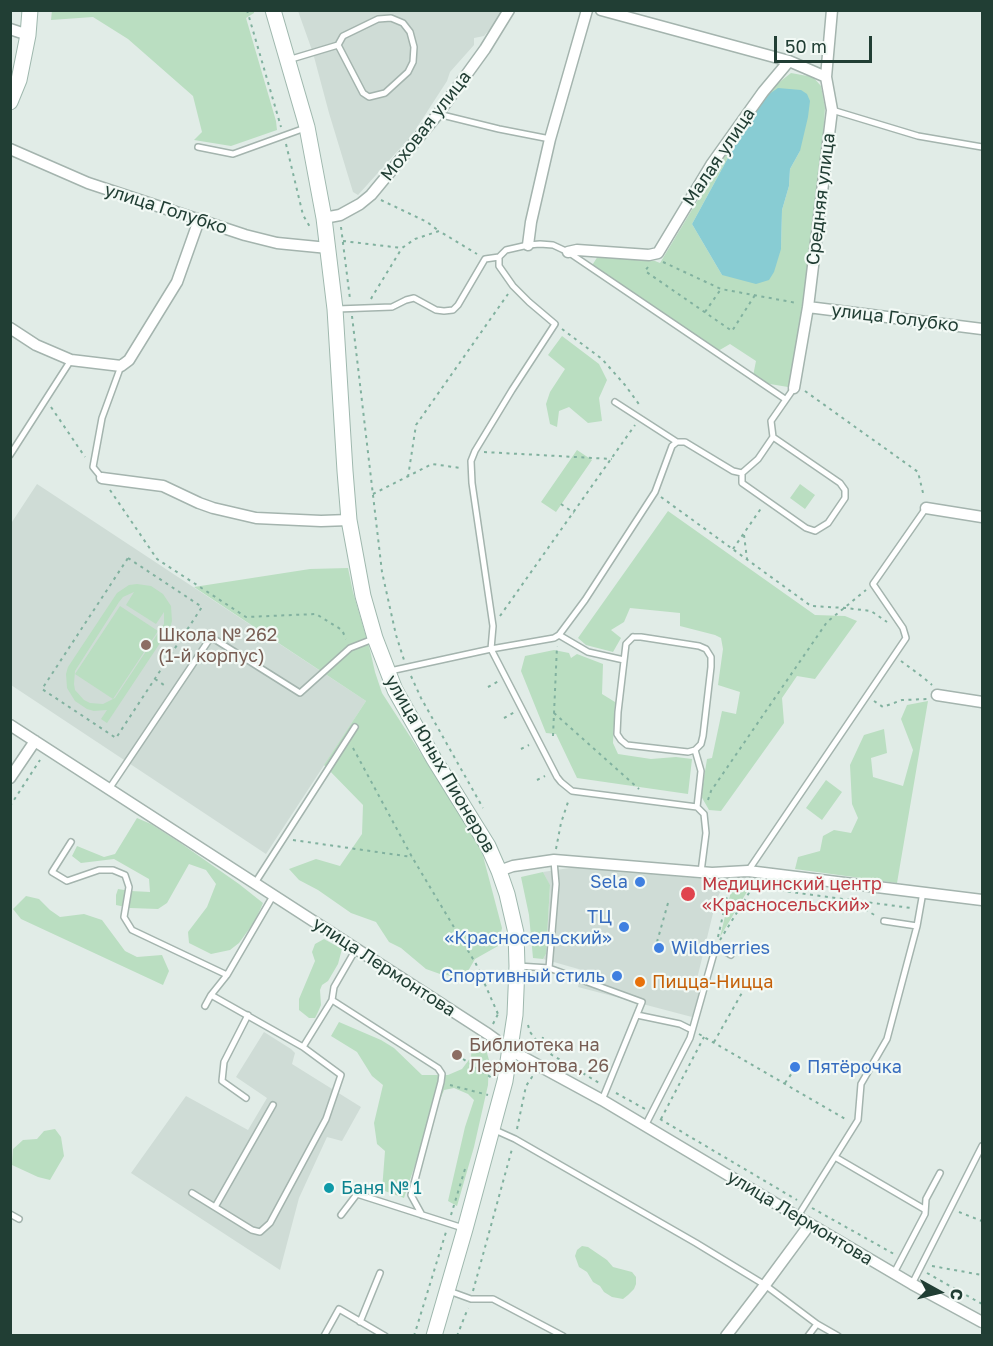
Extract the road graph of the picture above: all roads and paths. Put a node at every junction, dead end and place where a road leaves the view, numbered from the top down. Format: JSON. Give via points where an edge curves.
{"nodes":[{"id":1,"x":30,"y":10,"type":"edge"},
{"id":2,"x":273,"y":10,"type":"edge"},
{"id":3,"x":509,"y":10,"type":"edge"},
{"id":4,"x":587,"y":10,"type":"edge"},
{"id":5,"x":602,"y":10,"type":"edge"},
{"id":6,"x":832,"y":10,"type":"edge"},
{"id":7,"x":10,"y":29,"type":"edge"},
{"id":8,"x":28,"y":35,"type":"junction"},
{"id":9,"x":338,"y":45,"type":"junction"},
{"id":10,"x":287,"y":60,"type":"junction"},
{"id":11,"x":789,"y":61,"type":"junction"},
{"id":12,"x":826,"y":77,"type":"junction"},
{"id":13,"x":10,"y":102,"type":"edge"},
{"id":14,"x":832,"y":110,"type":"junction"},
{"id":15,"x":438,"y":114,"type":"junction"},
{"id":16,"x":307,"y":128,"type":"junction"},
{"id":17,"x":549,"y":139,"type":"junction"},
{"id":18,"x":198,"y":147,"type":"dead end"},
{"id":19,"x":982,"y":147,"type":"edge"},
{"id":20,"x":10,"y":149,"type":"edge"},
{"id":21,"x":371,"y":195,"type":"junction"},
{"id":22,"x":340,"y":215,"type":"junction"},
{"id":23,"x":324,"y":218,"type":"junction"},
{"id":24,"x":199,"y":220,"type":"junction"},
{"id":25,"x":439,"y":231,"type":"junction"},
{"id":26,"x":343,"y":241,"type":"junction"},
{"id":27,"x":528,"y":245,"type":"junction"},
{"id":28,"x":328,"y":248,"type":"junction"},
{"id":29,"x":402,"y":248,"type":"junction"},
{"id":30,"x":568,"y":252,"type":"junction"},
{"id":31,"x":654,"y":256,"type":"junction"},
{"id":32,"x":499,"y":257,"type":"junction"},
{"id":33,"x":484,"y":259,"type":"junction"},
{"id":34,"x":513,"y":286,"type":"junction"},
{"id":35,"x":721,"y":289,"type":"junction"},
{"id":36,"x":755,"y":295,"type":"junction"},
{"id":37,"x":808,"y":307,"type":"junction"},
{"id":38,"x":371,"y":308,"type":"junction"},
{"id":39,"x":343,"y":309,"type":"junction"},
{"id":40,"x":705,"y":312,"type":"junction"},
{"id":41,"x":555,"y":324,"type":"junction"},
{"id":42,"x":10,"y":328,"type":"edge"},
{"id":43,"x":982,"y":329,"type":"edge"},
{"id":44,"x":71,"y":360,"type":"junction"},
{"id":45,"x":121,"y":366,"type":"junction"},
{"id":46,"x":794,"y":388,"type":"junction"},
{"id":47,"x":785,"y":399,"type":"junction"},
{"id":48,"x":46,"y":400,"type":"junction"},
{"id":49,"x":615,"y":402,"type":"dead end"},
{"id":50,"x":640,"y":418,"type":"junction"},
{"id":51,"x":773,"y":437,"type":"junction"},
{"id":52,"x":677,"y":442,"type":"junction"},
{"id":53,"x":475,"y":451,"type":"junction"},
{"id":54,"x":10,"y":455,"type":"edge"},
{"id":55,"x":612,"y":459,"type":"junction"},
{"id":56,"x":93,"y":467,"type":"junction"},
{"id":57,"x":472,"y":469,"type":"junction"},
{"id":58,"x":742,"y":472,"type":"junction"},
{"id":59,"x":408,"y":477,"type":"junction"},
{"id":60,"x":102,"y":478,"type":"junction"},
{"id":61,"x":656,"y":492,"type":"junction"},
{"id":62,"x":373,"y":494,"type":"junction"},
{"id":63,"x":767,"y":500,"type":"junction"},
{"id":64,"x":561,"y":504,"type":"dead end"},
{"id":65,"x":926,"y":508,"type":"junction"},
{"id":66,"x":574,"y":513,"type":"junction"},
{"id":67,"x":982,"y":517,"type":"edge"},
{"id":68,"x":349,"y":520,"type":"junction"},
{"id":69,"x":744,"y":533,"type":"junction"},
{"id":70,"x":733,"y":549,"type":"junction"},
{"id":71,"x":747,"y":559,"type":"junction"},
{"id":72,"x":873,"y":584,"type":"junction"},
{"id":73,"x":846,"y":608,"type":"junction"},
{"id":74,"x":493,"y":626,"type":"junction"},
{"id":75,"x":903,"y":628,"type":"junction"},
{"id":76,"x":556,"y":636,"type":"junction"},
{"id":77,"x":375,"y":638,"type":"junction"},
{"id":78,"x":350,"y":648,"type":"junction"},
{"id":79,"x":491,"y":649,"type":"junction"},
{"id":80,"x":894,"y":656,"type":"junction"},
{"id":81,"x":624,"y":660,"type":"junction"},
{"id":82,"x":407,"y":668,"type":"junction"},
{"id":83,"x":387,"y":672,"type":"junction"},
{"id":84,"x":924,"y":678,"type":"dead end"},
{"id":85,"x":155,"y":679,"type":"junction"},
{"id":86,"x":174,"y":692,"type":"junction"},
{"id":87,"x":937,"y":695,"type":"joint"},
{"id":88,"x":867,"y":696,"type":"junction"},
{"id":89,"x":982,"y":702,"type":"edge"},
{"id":90,"x":554,"y":713,"type":"junction"},
{"id":91,"x":10,"y":725,"type":"edge"},
{"id":92,"x":355,"y":727,"type":"dead end"},
{"id":93,"x":553,"y":736,"type":"dead end"},
{"id":94,"x":347,"y":738,"type":"junction"},
{"id":95,"x":35,"y":741,"type":"junction"},
{"id":96,"x":695,"y":750,"type":"junction"},
{"id":97,"x":40,"y":760,"type":"dead end"},
{"id":98,"x":10,"y":778,"type":"edge"},
{"id":99,"x":109,"y":789,"type":"junction"},
{"id":100,"x":572,"y":791,"type":"junction"},
{"id":101,"x":653,"y":801,"type":"junction"},
{"id":102,"x":10,"y":806,"type":"edge"},
{"id":103,"x":697,"y":807,"type":"junction"},
{"id":104,"x":704,"y":814,"type":"junction"},
{"id":105,"x":487,"y":817,"type":"dead end"},
{"id":106,"x":283,"y":839,"type":"junction"},
{"id":107,"x":71,"y":842,"type":"dead end"},
{"id":108,"x":412,"y":857,"type":"junction"},
{"id":109,"x":554,"y":860,"type":"junction"},
{"id":110,"x":748,"y":870,"type":"junction"},
{"id":111,"x":499,"y":871,"type":"junction"},
{"id":112,"x":706,"y":873,"type":"junction"},
{"id":113,"x":725,"y":880,"type":"dead end"},
{"id":114,"x":255,"y":883,"type":"junction"},
{"id":115,"x":752,"y":888,"type":"junction"},
{"id":116,"x":923,"y":892,"type":"junction"},
{"id":117,"x":274,"y":895,"type":"junction"},
{"id":118,"x":849,"y":900,"type":"junction"},
{"id":119,"x":982,"y":900,"type":"edge"},
{"id":120,"x":668,"y":903,"type":"dead end"},
{"id":121,"x":920,"y":910,"type":"junction"},
{"id":122,"x":884,"y":921,"type":"joint"},
{"id":123,"x":917,"y":926,"type":"junction"},
{"id":124,"x":657,"y":942,"type":"dead end"},
{"id":125,"x":716,"y":946,"type":"junction"},
{"id":126,"x":356,"y":949,"type":"junction"},
{"id":127,"x":731,"y":955,"type":"dead end"},
{"id":128,"x":517,"y":966,"type":"junction"},
{"id":129,"x":549,"y":968,"type":"junction"},
{"id":130,"x":227,"y":975,"type":"junction"},
{"id":131,"x":747,"y":984,"type":"dead end"},
{"id":132,"x":211,"y":995,"type":"junction"},
{"id":133,"x":332,"y":1000,"type":"junction"},
{"id":134,"x":205,"y":1006,"type":"dead end"},
{"id":135,"x":498,"y":1014,"type":"junction"},
{"id":136,"x":248,"y":1015,"type":"junction"},
{"id":137,"x":506,"y":1015,"type":"dead end"},
{"id":138,"x":637,"y":1015,"type":"junction"},
{"id":139,"x":528,"y":1022,"type":"dead end"},
{"id":140,"x":492,"y":1026,"type":"dead end"},
{"id":141,"x":692,"y":1030,"type":"junction"},
{"id":142,"x":543,"y":1037,"type":"dead end"},
{"id":143,"x":704,"y":1037,"type":"junction"},
{"id":144,"x":714,"y":1043,"type":"junction"},
{"id":145,"x":303,"y":1047,"type":"junction"},
{"id":146,"x":541,"y":1047,"type":"junction"},
{"id":147,"x":510,"y":1050,"type":"junction"},
{"id":148,"x":463,"y":1059,"type":"dead end"},
{"id":149,"x":792,"y":1073,"type":"dead end"},
{"id":150,"x":540,"y":1075,"type":"dead end"},
{"id":151,"x":441,"y":1082,"type":"junction"},
{"id":152,"x":785,"y":1084,"type":"junction"},
{"id":153,"x":490,"y":1086,"type":"dead end"},
{"id":154,"x":607,"y":1087,"type":"junction"},
{"id":155,"x":488,"y":1095,"type":"dead end"},
{"id":156,"x":246,"y":1098,"type":"dead end"},
{"id":157,"x":602,"y":1100,"type":"junction"},
{"id":158,"x":273,"y":1105,"type":"dead end"},
{"id":159,"x":651,"y":1113,"type":"junction"},
{"id":160,"x":661,"y":1119,"type":"junction"},
{"id":161,"x":855,"y":1124,"type":"junction"},
{"id":162,"x":645,"y":1126,"type":"junction"},
{"id":163,"x":492,"y":1129,"type":"junction"},
{"id":164,"x":514,"y":1139,"type":"junction"},
{"id":165,"x":982,"y":1146,"type":"edge"},
{"id":166,"x":835,"y":1157,"type":"junction"},
{"id":167,"x":465,"y":1170,"type":"dead end"},
{"id":168,"x":940,"y":1173,"type":"dead end"},
{"id":169,"x":192,"y":1193,"type":"dead end"},
{"id":170,"x":805,"y":1204,"type":"junction"},
{"id":171,"x":215,"y":1207,"type":"junction"},
{"id":172,"x":924,"y":1209,"type":"junction"},
{"id":173,"x":951,"y":1209,"type":"junction"},
{"id":174,"x":10,"y":1214,"type":"edge"},
{"id":175,"x":341,"y":1215,"type":"dead end"},
{"id":176,"x":422,"y":1215,"type":"junction"},
{"id":177,"x":797,"y":1217,"type":"junction"},
{"id":178,"x":19,"y":1219,"type":"dead end"},
{"id":179,"x":982,"y":1221,"type":"edge"},
{"id":180,"x":449,"y":1223,"type":"junction"},
{"id":181,"x":810,"y":1224,"type":"junction"},
{"id":182,"x":465,"y":1229,"type":"junction"},
{"id":183,"x":901,"y":1258,"type":"junction"},
{"id":184,"x":921,"y":1267,"type":"junction"},
{"id":185,"x":380,"y":1273,"type":"dead end"},
{"id":186,"x":894,"y":1273,"type":"junction"},
{"id":187,"x":982,"y":1275,"type":"edge"},
{"id":188,"x":912,"y":1284,"type":"junction"},
{"id":189,"x":765,"y":1285,"type":"junction"},
{"id":190,"x":447,"y":1290,"type":"junction"},
{"id":191,"x":471,"y":1299,"type":"junction"},
{"id":192,"x":982,"y":1304,"type":"edge"},
{"id":193,"x":360,"y":1322,"type":"junction"},
{"id":194,"x":982,"y":1322,"type":"edge"},
{"id":195,"x":817,"y":1324,"type":"junction"},
{"id":196,"x":324,"y":1335,"type":"edge"},
{"id":197,"x":385,"y":1335,"type":"edge"},
{"id":198,"x":414,"y":1335,"type":"edge"},
{"id":199,"x":434,"y":1335,"type":"edge"},
{"id":200,"x":457,"y":1335,"type":"edge"},
{"id":201,"x":563,"y":1335,"type":"edge"},
{"id":202,"x":726,"y":1335,"type":"edge"},
{"id":203,"x":808,"y":1335,"type":"edge"},
{"id":204,"x":838,"y":1335,"type":"edge"}],
"edges":[{"from":1,"to":8,"type":"main road"},
{"from":2,"to":10,"type":"main road","name":"улица Юных Пионеров"},
{"from":3,"to":15,"type":"street","name":"Моховая улица"},
{"from":4,"to":17,"type":"street"},
{"from":5,"to":11,"type":"street"},
{"from":6,"to":12,"type":"street","name":"Средняя улица"},
{"from":7,"to":8,"type":"street"},
{"from":8,"to":13,"type":"main road"},
{"from":9,"to":9,"type":"lane","via":[[343,36],[391,18],[403,23],[410,32],[413,62],[385,93],[369,97],[363,93]]},
{"from":9,"to":10,"type":"lane"},
{"from":10,"to":16,"type":"main road","name":"улица Юных Пионеров"},
{"from":11,"to":12,"type":"street"},
{"from":11,"to":31,"type":"street","name":"Малая улица","via":[[711,165]]},
{"from":12,"to":14,"type":"street","name":"Средняя улица"},
{"from":14,"to":19,"type":"lane","via":[[918,136]]},
{"from":14,"to":37,"type":"street","name":"Средняя улица"},
{"from":15,"to":17,"type":"lane"},
{"from":15,"to":21,"type":"street","name":"Моховая улица"},
{"from":16,"to":18,"type":"lane","via":[[233,154]]},
{"from":16,"to":23,"type":"main road","name":"улица Юных Пионеров"},
{"from":17,"to":27,"type":"street"},
{"from":20,"to":24,"type":"street","name":"улица Голубко","via":[[88,183]]},
{"from":21,"to":22,"type":"street","name":"Моховая улица"},
{"from":21,"to":25,"type":"path"},
{"from":22,"to":23,"type":"street","name":"Моховая улица"},
{"from":22,"to":26,"type":"path"},
{"from":23,"to":28,"type":"main road","name":"улица Юных Пионеров"},
{"from":24,"to":28,"type":"street","name":"улица Голубко","via":[[277,243]]},
{"from":24,"to":45,"type":"street","via":[[177,282],[129,360]]},
{"from":25,"to":29,"type":"path"},
{"from":25,"to":33,"type":"path"},
{"from":26,"to":29,"type":"path"},
{"from":26,"to":39,"type":"path"},
{"from":27,"to":30,"type":"lane","via":[[553,246]]},
{"from":27,"to":32,"type":"lane","via":[[506,250]]},
{"from":28,"to":39,"type":"main road","name":"улица Юных Пионеров"},
{"from":29,"to":38,"type":"path","via":[[372,297]]},
{"from":30,"to":31,"type":"street"},
{"from":30,"to":47,"type":"lane"},
{"from":31,"to":35,"type":"path"},
{"from":31,"to":40,"type":"path","via":[[645,271]]},
{"from":32,"to":33,"type":"lane"},
{"from":32,"to":34,"type":"lane","via":[[499,266]]},
{"from":33,"to":38,"type":"lane","via":[[453,310],[436,310],[414,298],[392,307]]},
{"from":34,"to":41,"type":"lane"},
{"from":34,"to":59,"type":"path","via":[[416,425]]},
{"from":35,"to":36,"type":"path"},
{"from":35,"to":40,"type":"path"},
{"from":36,"to":37,"type":"path"},
{"from":36,"to":40,"type":"path","via":[[732,331]]},
{"from":37,"to":43,"type":"street","name":"улица Голубко"},
{"from":37,"to":46,"type":"street","name":"Средняя улица"},
{"from":38,"to":39,"type":"lane"},
{"from":39,"to":62,"type":"path"},
{"from":39,"to":68,"type":"main road","name":"улица Юных Пионеров"},
{"from":41,"to":50,"type":"path","via":[[602,359],[643,409]]},
{"from":41,"to":53,"type":"lane"},
{"from":42,"to":44,"type":"street"},
{"from":44,"to":45,"type":"street"},
{"from":44,"to":48,"type":"lane"},
{"from":45,"to":56,"type":"lane","via":[[102,418]]},
{"from":46,"to":47,"type":"lane"},
{"from":46,"to":65,"type":"path","via":[[808,392],[918,472]]},
{"from":47,"to":51,"type":"lane","via":[[771,421]]},
{"from":48,"to":54,"type":"lane"},
{"from":48,"to":56,"type":"path"},
{"from":49,"to":50,"type":"lane"},
{"from":50,"to":52,"type":"lane"},
{"from":50,"to":55,"type":"path"},
{"from":51,"to":58,"type":"lane","via":[[758,459]]},
{"from":51,"to":63,"type":"lane","via":[[840,483],[845,498],[828,523],[815,531]]},
{"from":52,"to":58,"type":"lane","via":[[685,442],[733,471]]},
{"from":52,"to":61,"type":"lane","via":[[672,446]]},
{"from":53,"to":55,"type":"path"},
{"from":53,"to":57,"type":"lane"},
{"from":55,"to":66,"type":"path"},
{"from":56,"to":60,"type":"lane"},
{"from":57,"to":59,"type":"path","via":[[432,464]]},
{"from":57,"to":74,"type":"lane"},
{"from":58,"to":63,"type":"lane","via":[[742,483]]},
{"from":59,"to":62,"type":"path"},
{"from":60,"to":68,"type":"street","via":[[163,486],[213,508],[256,518]]},
{"from":60,"to":78,"type":"path","via":[[157,559],[246,617],[316,614],[342,630]]},
{"from":61,"to":70,"type":"path"},
{"from":61,"to":76,"type":"lane","via":[[585,600]]},
{"from":62,"to":82,"type":"path","via":[[382,572]]},
{"from":63,"to":69,"type":"path"},
{"from":64,"to":66,"type":"path"},
{"from":65,"to":67,"type":"street"},
{"from":65,"to":72,"type":"lane"},
{"from":66,"to":74,"type":"path"},
{"from":68,"to":77,"type":"main road","name":"улица Юных Пионеров"},
{"from":69,"to":70,"type":"path"},
{"from":69,"to":71,"type":"path"},
{"from":70,"to":71,"type":"path"},
{"from":71,"to":73,"type":"path","via":[[812,606]]},
{"from":72,"to":73,"type":"path"},
{"from":72,"to":75,"type":"lane"},
{"from":73,"to":75,"type":"path","via":[[871,611]]},
{"from":73,"to":104,"type":"path","via":[[827,622],[711,791]]},
{"from":74,"to":79,"type":"lane"},
{"from":75,"to":80,"type":"lane","via":[[906,638]]},
{"from":76,"to":79,"type":"lane"},
{"from":76,"to":81,"type":"lane","via":[[588,652]]},
{"from":76,"to":90,"type":"path"},
{"from":77,"to":78,"type":"lane"},
{"from":77,"to":83,"type":"main road","name":"улица Юных Пионеров"},
{"from":78,"to":86,"type":"lane","via":[[300,693],[211,637]]},
{"from":79,"to":82,"type":"lane"},
{"from":79,"to":100,"type":"lane","via":[[557,777]]},
{"from":80,"to":84,"type":"path"},
{"from":80,"to":88,"type":"lane"},
{"from":81,"to":96,"type":"lane","via":[[617,734],[621,740],[627,745]]},
{"from":81,"to":96,"type":"lane","via":[[626,644],[633,638],[706,649],[711,667],[703,736]]},
{"from":82,"to":83,"type":"lane"},
{"from":82,"to":105,"type":"path"},
{"from":83,"to":111,"type":"main road","name":"улица Юных Пионеров"},
{"from":85,"to":85,"type":"path","via":[[116,738],[42,689],[128,558],[202,608]]},
{"from":85,"to":86,"type":"path"},
{"from":86,"to":99,"type":"lane"},
{"from":87,"to":88,"type":"path","via":[[883,707]]},
{"from":87,"to":89,"type":"street"},
{"from":88,"to":110,"type":"lane"},
{"from":90,"to":93,"type":"path"},
{"from":90,"to":101,"type":"path"},
{"from":91,"to":95,"type":"street","name":"улица Лермонтова"},
{"from":92,"to":94,"type":"lane"},
{"from":94,"to":106,"type":"lane"},
{"from":94,"to":108,"type":"path"},
{"from":95,"to":98,"type":"street"},
{"from":95,"to":99,"type":"street","name":"улица Лермонтова"},
{"from":96,"to":103,"type":"lane","via":[[701,771]]},
{"from":97,"to":102,"type":"path"},
{"from":99,"to":114,"type":"street","name":"улица Лермонтова"},
{"from":100,"to":101,"type":"lane"},
{"from":100,"to":109,"type":"path"},
{"from":101,"to":103,"type":"lane"},
{"from":103,"to":104,"type":"lane"},
{"from":104,"to":112,"type":"lane"},
{"from":106,"to":108,"type":"path"},
{"from":106,"to":114,"type":"lane"},
{"from":107,"to":130,"type":"lane","via":[[52,873],[67,881],[99,870],[125,876],[129,887],[124,917],[132,930]]},
{"from":108,"to":135,"type":"path","via":[[476,964]]},
{"from":109,"to":111,"type":"street"},
{"from":109,"to":112,"type":"street"},
{"from":109,"to":129,"type":"lane","via":[[556,884]]},
{"from":110,"to":112,"type":"street"},
{"from":110,"to":116,"type":"street"},
{"from":111,"to":128,"type":"main road","name":"улица Юных Пионеров","via":[[516,933]]},
{"from":112,"to":113,"type":"lane"},
{"from":114,"to":117,"type":"street","name":"улица Лермонтова"},
{"from":115,"to":118,"type":"path"},
{"from":115,"to":125,"type":"path"},
{"from":115,"to":125,"type":"path","via":[[730,884]]},
{"from":116,"to":119,"type":"street"},
{"from":116,"to":121,"type":"lane"},
{"from":117,"to":126,"type":"street","name":"улица Лермонтова"},
{"from":117,"to":130,"type":"lane"},
{"from":118,"to":121,"type":"path"},
{"from":118,"to":122,"type":"path"},
{"from":120,"to":124,"type":"path"},
{"from":121,"to":123,"type":"lane"},
{"from":122,"to":123,"type":"lane"},
{"from":123,"to":161,"type":"lane","via":[[887,1039],[861,1084]]},
{"from":125,"to":127,"type":"lane"},
{"from":125,"to":141,"type":"lane"},
{"from":126,"to":133,"type":"lane","via":[[334,987]]},
{"from":126,"to":147,"type":"street","name":"улица Лермонтова"},
{"from":128,"to":129,"type":"lane"},
{"from":128,"to":147,"type":"main road","name":"улица Юных Пионеров"},
{"from":129,"to":138,"type":"lane","via":[[642,1002]]},
{"from":130,"to":132,"type":"lane"},
{"from":131,"to":144,"type":"path"},
{"from":132,"to":134,"type":"lane"},
{"from":132,"to":136,"type":"lane"},
{"from":133,"to":145,"type":"lane"},
{"from":133,"to":151,"type":"lane","via":[[438,1068]]},
{"from":135,"to":137,"type":"path"},
{"from":135,"to":140,"type":"path"},
{"from":136,"to":145,"type":"lane"},
{"from":136,"to":156,"type":"lane","via":[[224,1062],[222,1081]]},
{"from":138,"to":141,"type":"lane"},
{"from":138,"to":154,"type":"lane"},
{"from":139,"to":146,"type":"path"},
{"from":141,"to":143,"type":"path"},
{"from":141,"to":159,"type":"lane"},
{"from":142,"to":146,"type":"path"},
{"from":143,"to":144,"type":"path"},
{"from":143,"to":160,"type":"path"},
{"from":144,"to":152,"type":"path"},
{"from":145,"to":171,"type":"lane","via":[[341,1075],[326,1119],[270,1223],[260,1232],[252,1230]]},
{"from":146,"to":154,"type":"path"},
{"from":147,"to":157,"type":"street","name":"улица Лермонтова"},
{"from":147,"to":163,"type":"main road","name":"улица Юных Пионеров"},
{"from":148,"to":153,"type":"path","via":[[493,1078]]},
{"from":149,"to":152,"type":"path"},
{"from":150,"to":164,"type":"path","via":[[532,1077],[526,1086]]},
{"from":151,"to":155,"type":"path"},
{"from":151,"to":176,"type":"lane","via":[[411,1195]]},
{"from":152,"to":161,"type":"path"},
{"from":154,"to":157,"type":"lane"},
{"from":154,"to":159,"type":"path"},
{"from":157,"to":162,"type":"street","name":"улица Лермонтова"},
{"from":158,"to":171,"type":"lane"},
{"from":159,"to":160,"type":"path"},
{"from":159,"to":162,"type":"lane"},
{"from":160,"to":170,"type":"path"},
{"from":161,"to":166,"type":"lane"},
{"from":162,"to":177,"type":"street","name":"улица Лермонтова"},
{"from":163,"to":164,"type":"lane"},
{"from":163,"to":182,"type":"main road","name":"улица Юных Пионеров"},
{"from":164,"to":189,"type":"lane"},
{"from":164,"to":191,"type":"path"},
{"from":165,"to":173,"type":"lane"},
{"from":166,"to":170,"type":"lane"},
{"from":166,"to":172,"type":"lane"},
{"from":167,"to":180,"type":"path"},
{"from":168,"to":172,"type":"lane"},
{"from":169,"to":171,"type":"lane"},
{"from":170,"to":177,"type":"lane"},
{"from":170,"to":183,"type":"path"},
{"from":172,"to":183,"type":"lane","via":[[925,1214]]},
{"from":173,"to":179,"type":"path"},
{"from":173,"to":184,"type":"lane"},
{"from":174,"to":178,"type":"lane"},
{"from":175,"to":176,"type":"lane","via":[[357,1194]]},
{"from":176,"to":180,"type":"lane"},
{"from":177,"to":181,"type":"street","name":"улица Лермонтова"},
{"from":180,"to":182,"type":"lane"},
{"from":180,"to":198,"type":"path"},
{"from":181,"to":186,"type":"street","name":"улица Лермонтова"},
{"from":181,"to":189,"type":"street"},
{"from":182,"to":190,"type":"main road","name":"улица Юных Пионеров"},
{"from":183,"to":186,"type":"lane"},
{"from":184,"to":187,"type":"path"},
{"from":184,"to":188,"type":"lane"},
{"from":184,"to":192,"type":"path"},
{"from":185,"to":193,"type":"lane"},
{"from":186,"to":188,"type":"street","name":"улица Лермонтова"},
{"from":188,"to":194,"type":"street","name":"улица Лермонтова"},
{"from":189,"to":195,"type":"lane"},
{"from":189,"to":202,"type":"street"},
{"from":190,"to":191,"type":"lane"},
{"from":190,"to":199,"type":"main road","name":"улица Юных Пионеров"},
{"from":191,"to":200,"type":"path"},
{"from":191,"to":201,"type":"lane","via":[[493,1299]]},
{"from":193,"to":196,"type":"lane","via":[[339,1310]]},
{"from":193,"to":197,"type":"lane"},
{"from":195,"to":203,"type":"lane"},
{"from":195,"to":204,"type":"lane"}]}
